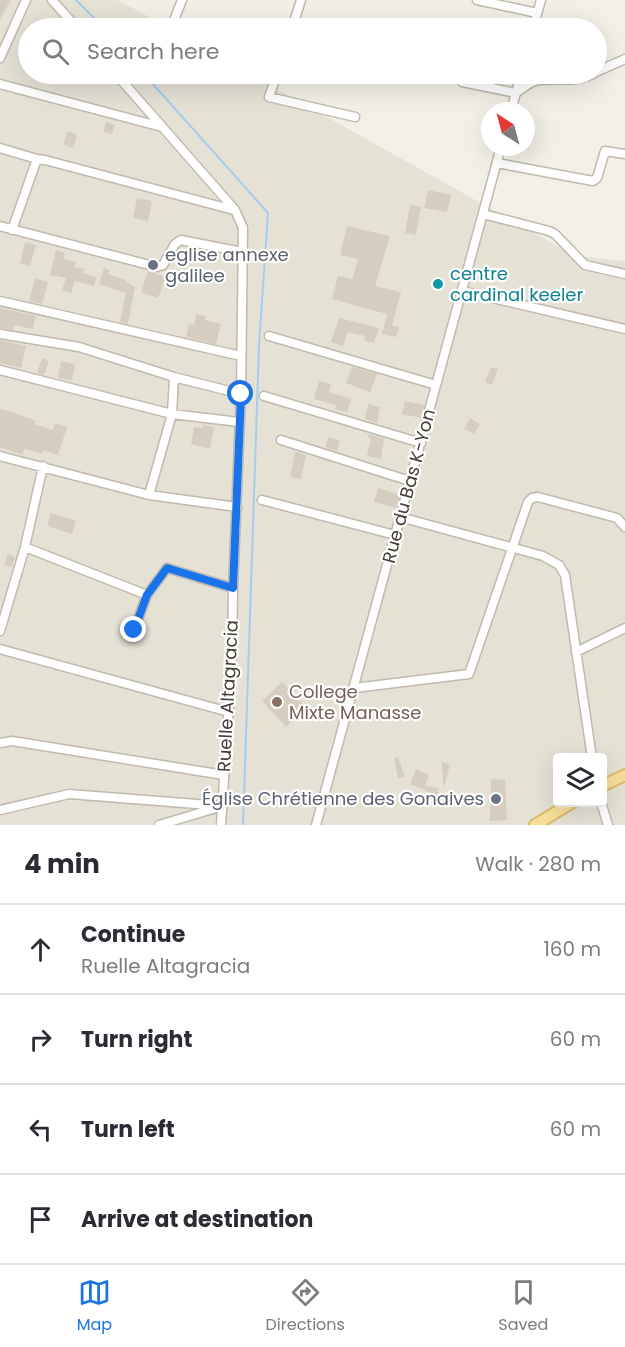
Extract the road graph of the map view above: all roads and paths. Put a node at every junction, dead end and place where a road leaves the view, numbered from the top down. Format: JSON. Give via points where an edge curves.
{"nodes":[{"id":1,"x":26,"y":0,"type":"edge"},
{"id":2,"x":52,"y":0,"type":"edge"},
{"id":3,"x":182,"y":0,"type":"edge"},
{"id":4,"x":301,"y":0,"type":"edge"},
{"id":5,"x":477,"y":0,"type":"edge"},
{"id":6,"x":541,"y":0,"type":"edge"},
{"id":7,"x":537,"y":13,"type":"junction"},
{"id":8,"x":68,"y":18,"type":"edge"},
{"id":9,"x":175,"y":18,"type":"edge"},
{"id":10,"x":295,"y":18,"type":"edge"},
{"id":11,"x":536,"y":18,"type":"edge"},
{"id":12,"x":0,"y":58,"type":"edge"},
{"id":13,"x":625,"y":59,"type":"edge"},
{"id":14,"x":607,"y":67,"type":"edge"},
{"id":15,"x":0,"y":84,"type":"edge"},
{"id":16,"x":125,"y":84,"type":"edge"},
{"id":17,"x":274,"y":84,"type":"edge"},
{"id":18,"x":472,"y":84,"type":"edge"},
{"id":19,"x":518,"y":84,"type":"edge"},
{"id":20,"x":529,"y":84,"type":"edge"},
{"id":21,"x":516,"y":93,"type":"junction"},
{"id":22,"x":514,"y":102,"type":"edge"},
{"id":23,"x":355,"y":117,"type":"dead end"},
{"id":24,"x":163,"y":127,"type":"junction"},
{"id":25,"x":0,"y":148,"type":"edge"},
{"id":26,"x":625,"y":153,"type":"edge"},
{"id":27,"x":499,"y":156,"type":"edge"},
{"id":28,"x":36,"y":159,"type":"junction"},
{"id":29,"x":497,"y":163,"type":"junction"},
{"id":30,"x":235,"y":210,"type":"junction"},
{"id":31,"x":483,"y":214,"type":"junction"},
{"id":32,"x":0,"y":226,"type":"edge"},
{"id":33,"x":12,"y":230,"type":"junction"},
{"id":34,"x":242,"y":252,"type":"junction"},
{"id":35,"x":625,"y":274,"type":"edge"},
{"id":36,"x":462,"y":291,"type":"junction"},
{"id":37,"x":0,"y":301,"type":"edge"},
{"id":38,"x":625,"y":329,"type":"edge"},
{"id":39,"x":0,"y":334,"type":"edge"},
{"id":40,"x":269,"y":336,"type":"dead end"},
{"id":41,"x":241,"y":356,"type":"junction"},
{"id":42,"x":0,"y":370,"type":"edge"},
{"id":43,"x":174,"y":377,"type":"junction"},
{"id":44,"x":436,"y":385,"type":"junction"},
{"id":45,"x":241,"y":394,"type":"junction"},
{"id":46,"x":264,"y":396,"type":"dead end"},
{"id":47,"x":172,"y":414,"type":"junction"},
{"id":48,"x":239,"y":422,"type":"junction"},
{"id":49,"x":281,"y":440,"type":"dead end"},
{"id":50,"x":421,"y":443,"type":"junction"},
{"id":51,"x":0,"y":456,"type":"edge"},
{"id":52,"x":43,"y":466,"type":"junction"},
{"id":53,"x":410,"y":481,"type":"junction"},
{"id":54,"x":148,"y":495,"type":"junction"},
{"id":55,"x":262,"y":500,"type":"dead end"},
{"id":56,"x":237,"y":507,"type":"junction"},
{"id":57,"x":400,"y":517,"type":"junction"},
{"id":58,"x":625,"y":527,"type":"edge"},
{"id":59,"x":395,"y":535,"type":"junction"},
{"id":60,"x":25,"y":547,"type":"junction"},
{"id":61,"x":514,"y":547,"type":"junction"},
{"id":62,"x":233,"y":588,"type":"junction"},
{"id":63,"x":147,"y":595,"type":"junction"},
{"id":64,"x":625,"y":628,"type":"edge"},
{"id":65,"x":134,"y":630,"type":"dead end"},
{"id":66,"x":0,"y":631,"type":"edge"},
{"id":67,"x":0,"y":649,"type":"edge"},
{"id":68,"x":576,"y":652,"type":"junction"},
{"id":69,"x":354,"y":688,"type":"junction"},
{"id":70,"x":229,"y":712,"type":"junction"},
{"id":71,"x":0,"y":743,"type":"edge"},
{"id":72,"x":591,"y":753,"type":"edge"},
{"id":73,"x":224,"y":775,"type":"junction"},
{"id":74,"x":625,"y":775,"type":"edge"},
{"id":75,"x":607,"y":784,"type":"edge"},
{"id":76,"x":222,"y":806,"type":"junction"},
{"id":77,"x":566,"y":807,"type":"edge"},
{"id":78,"x":603,"y":807,"type":"edge"},
{"id":79,"x":0,"y":810,"type":"edge"},
{"id":80,"x":548,"y":821,"type":"edge"},
{"id":81,"x":159,"y":825,"type":"edge"},
{"id":82,"x":221,"y":825,"type":"edge"},
{"id":83,"x":316,"y":825,"type":"edge"},
{"id":84,"x":535,"y":825,"type":"edge"},
{"id":85,"x":608,"y":825,"type":"edge"}],
"edges":[{"from":1,"to":12,"type":"street"},
{"from":2,"to":8,"type":"street"},
{"from":3,"to":9,"type":"street"},
{"from":4,"to":10,"type":"street"},
{"from":5,"to":7,"type":"street"},
{"from":6,"to":7,"type":"street"},
{"from":7,"to":11,"type":"street"},
{"from":13,"to":14,"type":"street"},
{"from":15,"to":24,"type":"street"},
{"from":16,"to":24,"type":"street","name":"Ruelle Altagracia"},
{"from":17,"to":23,"type":"street","via":[[269,97]]},
{"from":18,"to":21,"type":"street"},
{"from":19,"to":21,"type":"street"},
{"from":20,"to":21,"type":"street"},
{"from":21,"to":22,"type":"street"},
{"from":24,"to":30,"type":"street","name":"Ruelle Altagracia"},
{"from":25,"to":28,"type":"street"},
{"from":26,"to":29,"type":"street","via":[[605,152],[597,178],[592,181]]},
{"from":27,"to":29,"type":"street","name":"Rue du Bas K-Yon"},
{"from":28,"to":30,"type":"street"},
{"from":28,"to":33,"type":"street"},
{"from":29,"to":31,"type":"street","name":"Rue du Bas K-Yon"},
{"from":30,"to":34,"type":"street","name":"Ruelle Altagracia","via":[[243,228]]},
{"from":31,"to":35,"type":"street","via":[[549,231],[585,265]]},
{"from":31,"to":36,"type":"street","name":"Rue du Bas K-Yon"},
{"from":32,"to":33,"type":"street"},
{"from":33,"to":34,"type":"street","via":[[158,267],[181,240]]},
{"from":34,"to":41,"type":"street","name":"Ruelle Altagracia"},
{"from":36,"to":38,"type":"street"},
{"from":36,"to":44,"type":"street","name":"Rue du Bas K-Yon"},
{"from":37,"to":41,"type":"street"},
{"from":39,"to":43,"type":"street","via":[[79,347]]},
{"from":40,"to":44,"type":"street"},
{"from":41,"to":45,"type":"street","name":"Ruelle Altagracia"},
{"from":42,"to":47,"type":"street"},
{"from":43,"to":45,"type":"street"},
{"from":43,"to":47,"type":"street"},
{"from":44,"to":50,"type":"street","name":"Rue du Bas K-Yon"},
{"from":45,"to":48,"type":"street","name":"Ruelle Altagracia"},
{"from":46,"to":50,"type":"street"},
{"from":47,"to":48,"type":"street"},
{"from":47,"to":54,"type":"street"},
{"from":48,"to":56,"type":"street","name":"Ruelle Altagracia"},
{"from":49,"to":53,"type":"street"},
{"from":50,"to":53,"type":"street","name":"Rue du Bas K-Yon"},
{"from":51,"to":52,"type":"street"},
{"from":52,"to":54,"type":"street"},
{"from":52,"to":60,"type":"street"},
{"from":53,"to":57,"type":"street","name":"Rue du Bas K-Yon"},
{"from":54,"to":56,"type":"street"},
{"from":55,"to":59,"type":"street"},
{"from":56,"to":62,"type":"street","name":"Ruelle Altagracia"},
{"from":57,"to":59,"type":"street","name":"Rue du Bas K-Yon"},
{"from":57,"to":61,"type":"street"},
{"from":58,"to":61,"type":"street","via":[[616,518],[532,498]]},
{"from":59,"to":69,"type":"street","name":"Rue du Bas K-Yon"},
{"from":60,"to":63,"type":"street"},
{"from":60,"to":66,"type":"street"},
{"from":61,"to":68,"type":"street","via":[[543,556],[559,565],[565,575]]},
{"from":61,"to":69,"type":"street","via":[[469,674]]},
{"from":62,"to":63,"type":"street","via":[[167,568]]},
{"from":62,"to":70,"type":"street","name":"Ruelle Altagracia"},
{"from":63,"to":65,"type":"street"},
{"from":64,"to":68,"type":"street"},
{"from":67,"to":70,"type":"street"},
{"from":68,"to":72,"type":"street"},
{"from":69,"to":83,"type":"street","name":"Rue du Bas K-Yon"},
{"from":70,"to":73,"type":"street","name":"Ruelle Altagracia"},
{"from":71,"to":73,"type":"street","via":[[12,741]]},
{"from":73,"to":76,"type":"street","name":"Ruelle Altagracia"},
{"from":74,"to":75,"type":"main road"},
{"from":76,"to":79,"type":"street","via":[[69,794]]},
{"from":76,"to":81,"type":"street"},
{"from":76,"to":82,"type":"street","name":"Ruelle Altagracia"},
{"from":77,"to":80,"type":"main road"},
{"from":78,"to":85,"type":"street"},
{"from":80,"to":84,"type":"main road"}]}
